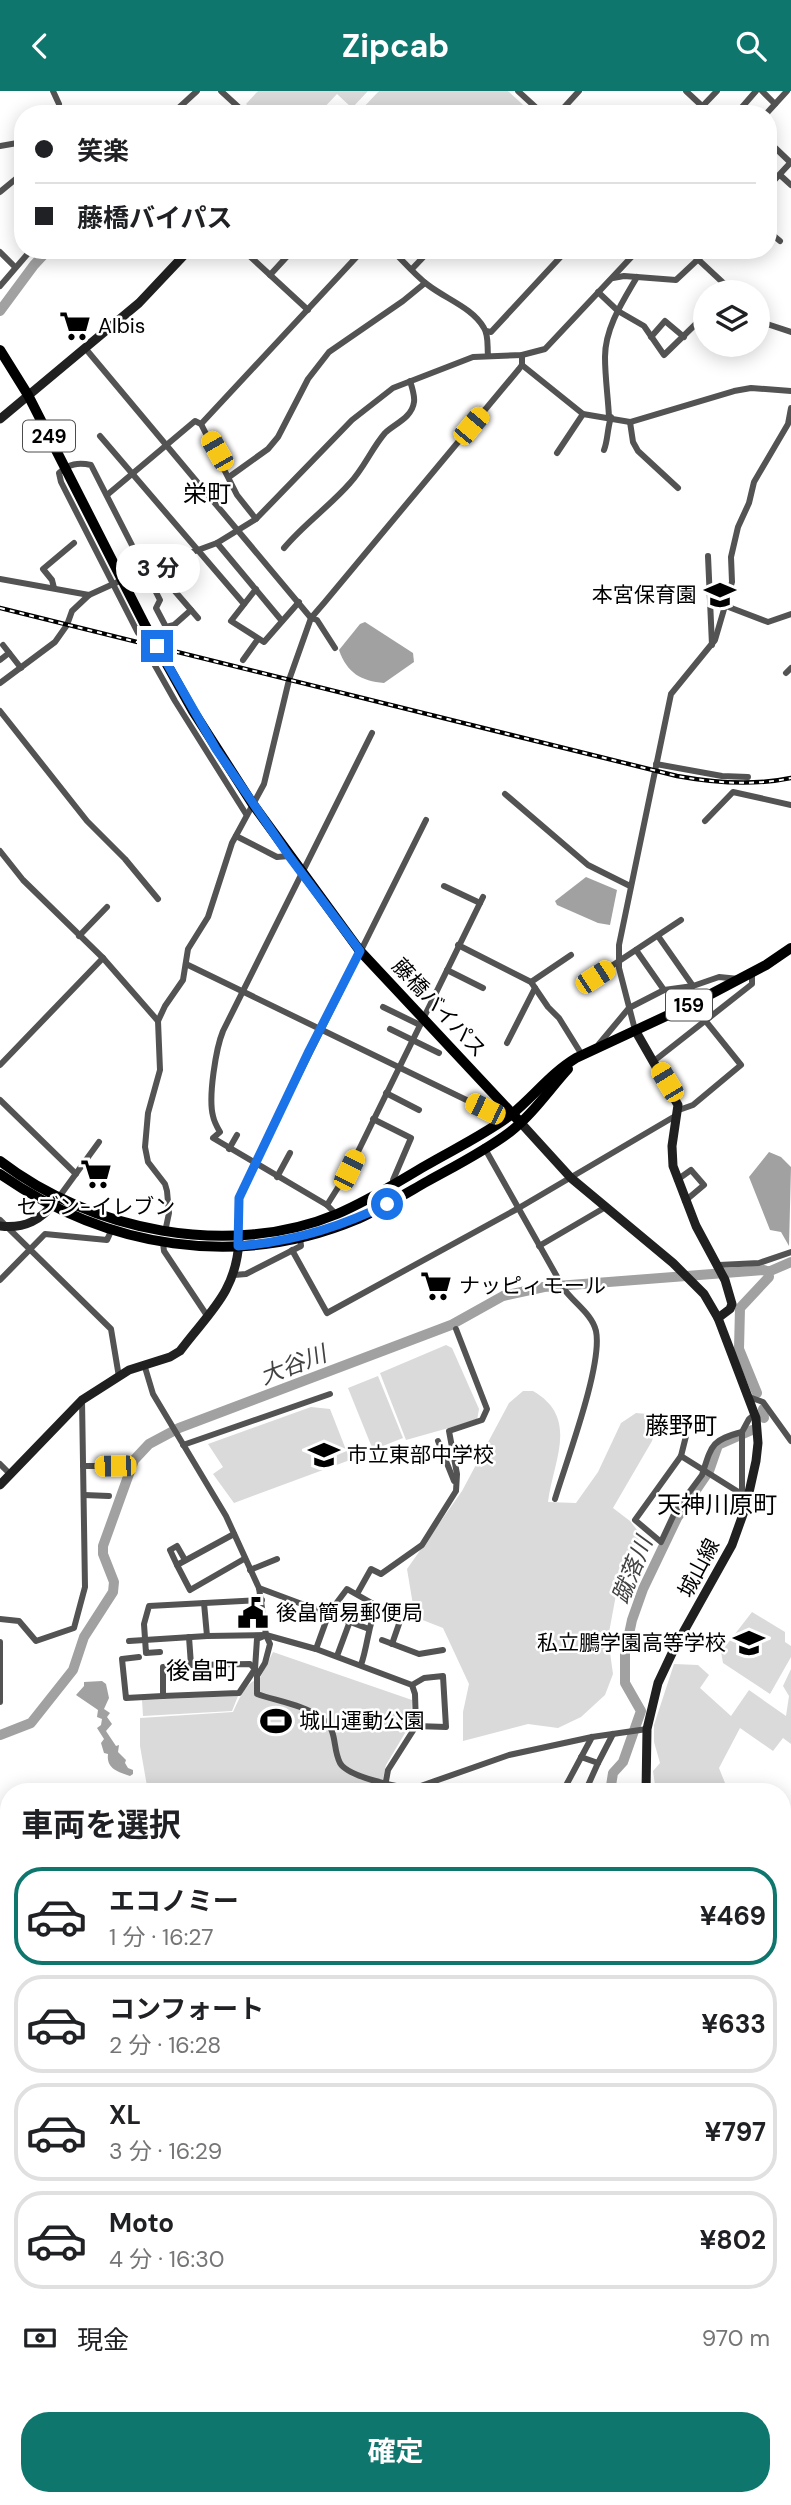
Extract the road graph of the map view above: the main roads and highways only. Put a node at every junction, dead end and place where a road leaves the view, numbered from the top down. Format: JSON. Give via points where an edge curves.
{"nodes":[{"id":1,"x":181,"y":259,"type":"edge"},
{"id":2,"x":0,"y":350,"type":"edge"},
{"id":3,"x":28,"y":395,"type":"junction"},
{"id":4,"x":0,"y":419,"type":"edge"},
{"id":5,"x":791,"y":948,"type":"edge"},
{"id":6,"x":635,"y":1030,"type":"junction"},
{"id":7,"x":582,"y":1055,"type":"junction"},
{"id":8,"x":512,"y":1114,"type":"junction"},
{"id":9,"x":520,"y":1122,"type":"junction"},
{"id":10,"x":0,"y":1161,"type":"edge"},
{"id":11,"x":0,"y":1174,"type":"edge"},
{"id":12,"x":55,"y":1201,"type":"junction"},
{"id":13,"x":2,"y":1224,"type":"edge"},
{"id":14,"x":164,"y":1238,"type":"junction"},
{"id":15,"x":239,"y":1241,"type":"junction"},
{"id":16,"x":718,"y":1318,"type":"junction"},
{"id":17,"x":0,"y":1485,"type":"edge"},
{"id":18,"x":645,"y":1783,"type":"edge"}],
"edges":[{"from":1,"to":3,"type":"main road","via":[[139,303]]},
{"from":2,"to":3,"type":"highway","name":"藤橋バイパス","number":"249"},
{"from":3,"to":4,"type":"main road"},
{"from":3,"to":8,"type":"highway","name":"藤橋バイパス","number":"249","via":[[193,711],[252,803],[360,951]]},
{"from":5,"to":6,"type":"highway","number":"159","via":[[692,1004]]},
{"from":6,"to":7,"type":"highway","number":"159"},
{"from":6,"to":16,"type":"main road","via":[[678,1105],[673,1166],[732,1304]]},
{"from":7,"to":8,"type":"highway","number":"159","via":[[560,1068]]},
{"from":7,"to":9,"type":"highway","number":"159"},
{"from":8,"to":9,"type":"highway","number":"249"},
{"from":8,"to":15,"type":"highway","number":"159","via":[[336,1215]]},
{"from":9,"to":15,"type":"highway","number":"159","via":[[358,1219],[300,1237]]},
{"from":9,"to":16,"type":"main road","name":"城山線","via":[[571,1178],[682,1271]]},
{"from":10,"to":12,"type":"highway","number":"159"},
{"from":11,"to":12,"type":"highway","number":"159","via":[[33,1196]]},
{"from":12,"to":13,"type":"main road","via":[[34,1222]]},
{"from":12,"to":14,"type":"highway","number":"159"},
{"from":12,"to":14,"type":"highway","number":"159","via":[[111,1229]]},
{"from":14,"to":15,"type":"highway","number":"159"},
{"from":15,"to":17,"type":"main road","via":[[234,1275],[226,1292],[180,1351],[144,1364],[82,1400]]},
{"from":16,"to":18,"type":"main road","name":"城山線","via":[[755,1413],[758,1443],[732,1545],[675,1647],[639,1730]]}]}
